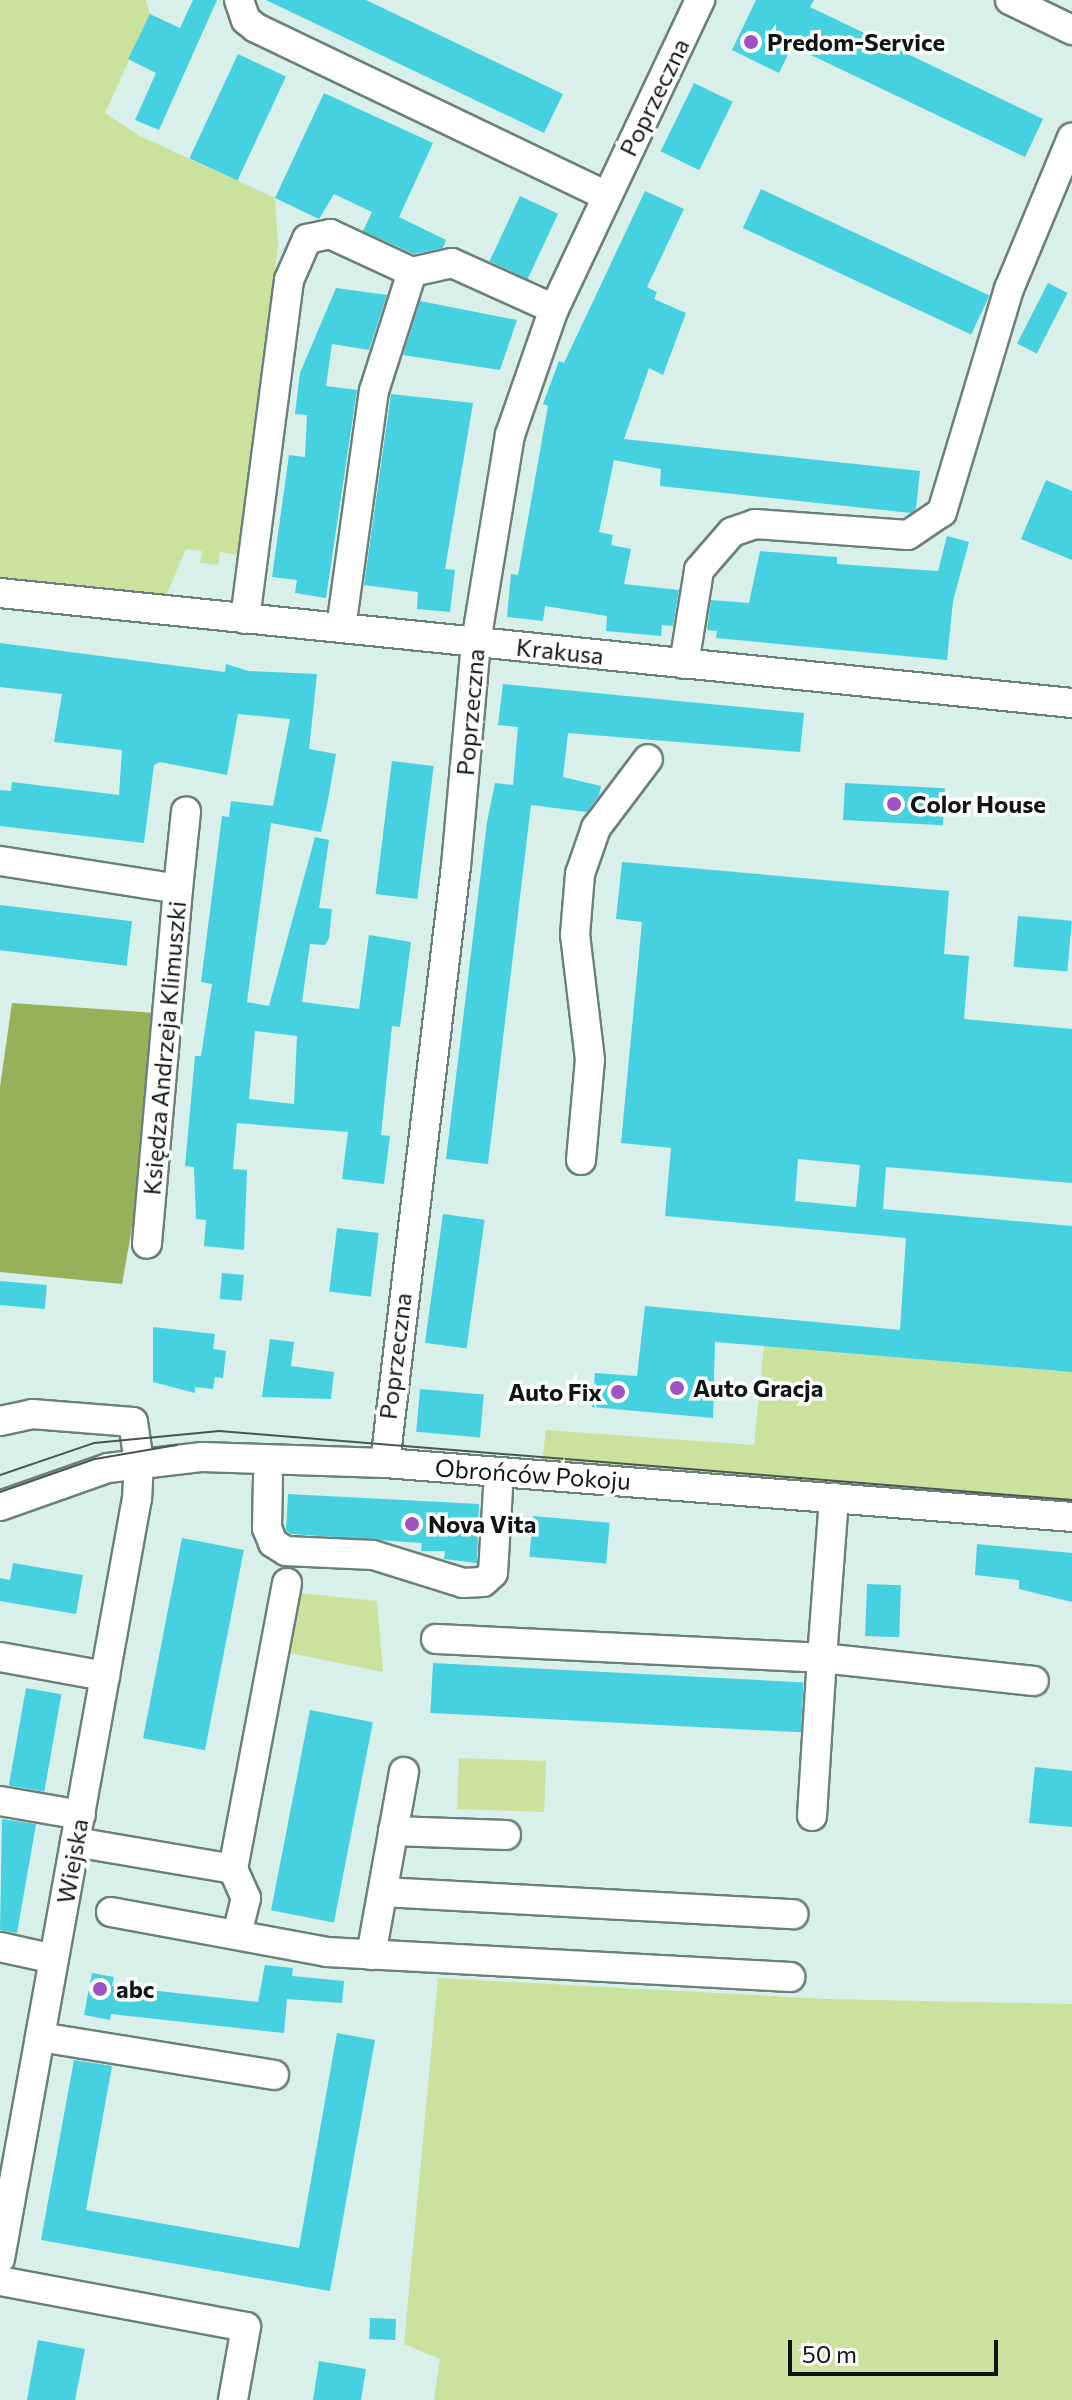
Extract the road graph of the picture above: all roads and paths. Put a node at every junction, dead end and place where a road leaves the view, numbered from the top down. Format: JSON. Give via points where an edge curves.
{"nodes":[{"id":1,"x":239,"y":0,"type":"edge"},
{"id":2,"x":700,"y":0,"type":"edge"},
{"id":3,"x":1010,"y":0,"type":"edge"},
{"id":4,"x":1072,"y":30,"type":"edge"},
{"id":5,"x":1072,"y":138,"type":"edge"},
{"id":6,"x":607,"y":196,"type":"junction"},
{"id":7,"x":412,"y":272,"type":"junction"},
{"id":8,"x":554,"y":309,"type":"junction"},
{"id":9,"x":0,"y":593,"type":"edge"},
{"id":10,"x":245,"y":619,"type":"junction"},
{"id":11,"x":341,"y":628,"type":"junction"},
{"id":12,"x":476,"y":642,"type":"junction"},
{"id":13,"x":684,"y":664,"type":"junction"},
{"id":14,"x":1072,"y":703,"type":"edge"},
{"id":15,"x":648,"y":759,"type":"dead end"},
{"id":16,"x":186,"y":811,"type":"dead end"},
{"id":17,"x":0,"y":861,"type":"edge"},
{"id":18,"x":178,"y":889,"type":"junction"},
{"id":19,"x":581,"y":1160,"type":"dead end"},
{"id":20,"x":147,"y":1244,"type":"dead end"},
{"id":21,"x":0,"y":1421,"type":"edge"},
{"id":22,"x":139,"y":1462,"type":"junction"},
{"id":23,"x":385,"y":1463,"type":"junction"},
{"id":24,"x":268,"y":1477,"type":"dead end"},
{"id":25,"x":498,"y":1489,"type":"dead end"},
{"id":26,"x":834,"y":1497,"type":"junction"},
{"id":27,"x":0,"y":1506,"type":"edge"},
{"id":28,"x":1072,"y":1517,"type":"edge"},
{"id":29,"x":287,"y":1583,"type":"dead end"},
{"id":30,"x":436,"y":1639,"type":"dead end"},
{"id":31,"x":0,"y":1657,"type":"edge"},
{"id":32,"x":822,"y":1658,"type":"junction"},
{"id":33,"x":105,"y":1676,"type":"junction"},
{"id":34,"x":1034,"y":1681,"type":"dead end"},
{"id":35,"x":404,"y":1772,"type":"dead end"},
{"id":36,"x":0,"y":1801,"type":"edge"},
{"id":37,"x":812,"y":1816,"type":"dead end"},
{"id":38,"x":78,"y":1828,"type":"junction"},
{"id":39,"x":393,"y":1831,"type":"junction"},
{"id":40,"x":506,"y":1835,"type":"dead end"},
{"id":41,"x":233,"y":1869,"type":"junction"},
{"id":42,"x":383,"y":1892,"type":"junction"},
{"id":43,"x":111,"y":1912,"type":"dead end"},
{"id":44,"x":793,"y":1914,"type":"dead end"},
{"id":45,"x":237,"y":1933,"type":"junction"},
{"id":46,"x":0,"y":1947,"type":"edge"},
{"id":47,"x":371,"y":1955,"type":"junction"},
{"id":48,"x":54,"y":1959,"type":"junction"},
{"id":49,"x":790,"y":1977,"type":"dead end"},
{"id":50,"x":40,"y":2037,"type":"junction"},
{"id":51,"x":274,"y":2075,"type":"dead end"},
{"id":52,"x":0,"y":2259,"type":"edge"},
{"id":53,"x":0,"y":2281,"type":"edge"},
{"id":54,"x":233,"y":2400,"type":"edge"}],
"edges":[{"from":1,"to":6,"type":"street","via":[[246,20],[256,28]]},
{"from":2,"to":6,"type":"street","name":"Poprzeczna"},
{"from":3,"to":4,"type":"street"},
{"from":5,"to":13,"type":"street","via":[[1009,289],[942,512],[908,535],[755,524],[732,532],[699,570]]},
{"from":6,"to":8,"type":"street","name":"Poprzeczna"},
{"from":7,"to":8,"type":"street","via":[[452,263]]},
{"from":7,"to":10,"type":"street","via":[[330,234],[311,236],[297,259],[289,280]]},
{"from":7,"to":11,"type":"street","via":[[374,391]]},
{"from":8,"to":12,"type":"street","name":"Poprzeczna","via":[[510,435]]},
{"from":9,"to":10,"type":"street","name":"Krakusa"},
{"from":10,"to":11,"type":"street","name":"Krakusa"},
{"from":11,"to":12,"type":"street","name":"Krakusa"},
{"from":12,"to":13,"type":"street","name":"Krakusa"},
{"from":12,"to":23,"type":"street","name":"Poprzeczna","via":[[456,866]]},
{"from":13,"to":14,"type":"street","name":"Krakusa"},
{"from":15,"to":19,"type":"street","via":[[596,828],[580,874],[575,935],[590,1060]]},
{"from":16,"to":18,"type":"street"},
{"from":17,"to":18,"type":"street","name":"Księdza Andrzeja Klimuszki"},
{"from":18,"to":20,"type":"street","name":"Księdza Andrzeja Klimuszki"},
{"from":21,"to":22,"type":"street","name":"Wiejska","via":[[32,1414],[133,1422]]},
{"from":22,"to":23,"type":"street","name":"Obrońców Pokoju","via":[[202,1457]]},
{"from":22,"to":27,"type":"street","name":"Obrońców Pokoju","via":[[78,1476]]},
{"from":22,"to":33,"type":"street","name":"Wiejska"},
{"from":23,"to":26,"type":"street","name":"Obrońców Pokoju"},
{"from":24,"to":25,"type":"street","via":[[267,1528],[273,1543],[286,1551],[373,1555],[463,1583],[483,1582],[493,1573]]},
{"from":26,"to":28,"type":"street","name":"Obrońców Pokoju"},
{"from":26,"to":32,"type":"street"},
{"from":29,"to":41,"type":"street"},
{"from":30,"to":32,"type":"street"},
{"from":31,"to":33,"type":"street"},
{"from":32,"to":34,"type":"street","via":[[840,1664]]},
{"from":32,"to":37,"type":"street"},
{"from":33,"to":38,"type":"street","name":"Wiejska"},
{"from":35,"to":39,"type":"street"},
{"from":36,"to":38,"type":"street"},
{"from":38,"to":41,"type":"street"},
{"from":38,"to":48,"type":"street","name":"Wiejska"},
{"from":39,"to":40,"type":"street"},
{"from":39,"to":42,"type":"street"},
{"from":41,"to":45,"type":"street","via":[[246,1898]]},
{"from":42,"to":44,"type":"street"},
{"from":42,"to":47,"type":"street"},
{"from":43,"to":45,"type":"street"},
{"from":45,"to":47,"type":"street","via":[[327,1952]]},
{"from":46,"to":48,"type":"street"},
{"from":47,"to":49,"type":"street"},
{"from":48,"to":50,"type":"street","name":"Wiejska"},
{"from":50,"to":51,"type":"street"},
{"from":50,"to":52,"type":"street","name":"Wiejska"},
{"from":53,"to":54,"type":"street","via":[[246,2327]]}]}
